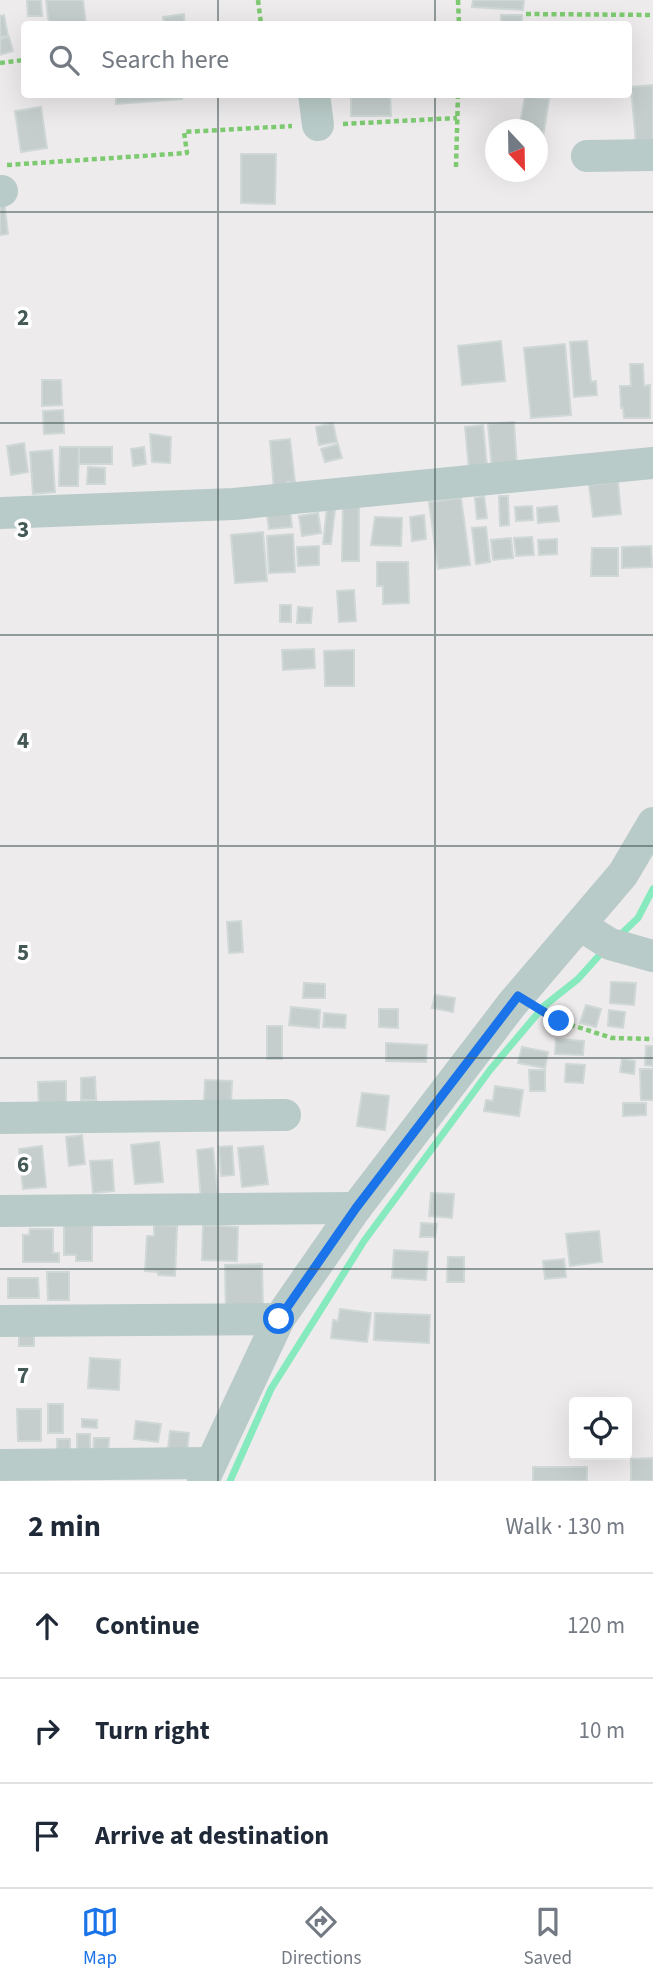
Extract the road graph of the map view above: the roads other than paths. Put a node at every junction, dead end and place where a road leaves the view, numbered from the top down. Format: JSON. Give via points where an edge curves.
{"nodes":[{"id":1,"x":653,"y":155,"type":"edge"},
{"id":2,"x":587,"y":156,"type":"dead end"},
{"id":3,"x":653,"y":463,"type":"edge"},
{"id":4,"x":0,"y":513,"type":"edge"},
{"id":5,"x":653,"y":823,"type":"edge"},
{"id":6,"x":580,"y":925,"type":"junction"},
{"id":7,"x":653,"y":956,"type":"edge"},
{"id":8,"x":285,"y":1115,"type":"dead end"},
{"id":9,"x":0,"y":1118,"type":"edge"},
{"id":10,"x":356,"y":1208,"type":"junction"},
{"id":11,"x":0,"y":1211,"type":"edge"},
{"id":12,"x":279,"y":1319,"type":"junction"},
{"id":13,"x":0,"y":1321,"type":"edge"},
{"id":14,"x":0,"y":1465,"type":"edge"},
{"id":15,"x":207,"y":1472,"type":"edge"}],
"edges":[{"from":1,"to":2,"type":"street"},
{"from":3,"to":4,"type":"street","via":[[234,504]]},
{"from":5,"to":6,"type":"street","via":[[624,874]]},
{"from":6,"to":7,"type":"street","via":[[610,944]]},
{"from":6,"to":10,"type":"street","via":[[518,996]]},
{"from":8,"to":9,"type":"street"},
{"from":10,"to":11,"type":"street"},
{"from":10,"to":12,"type":"street"},
{"from":12,"to":13,"type":"street"},
{"from":12,"to":15,"type":"street"},
{"from":14,"to":15,"type":"street"}]}
